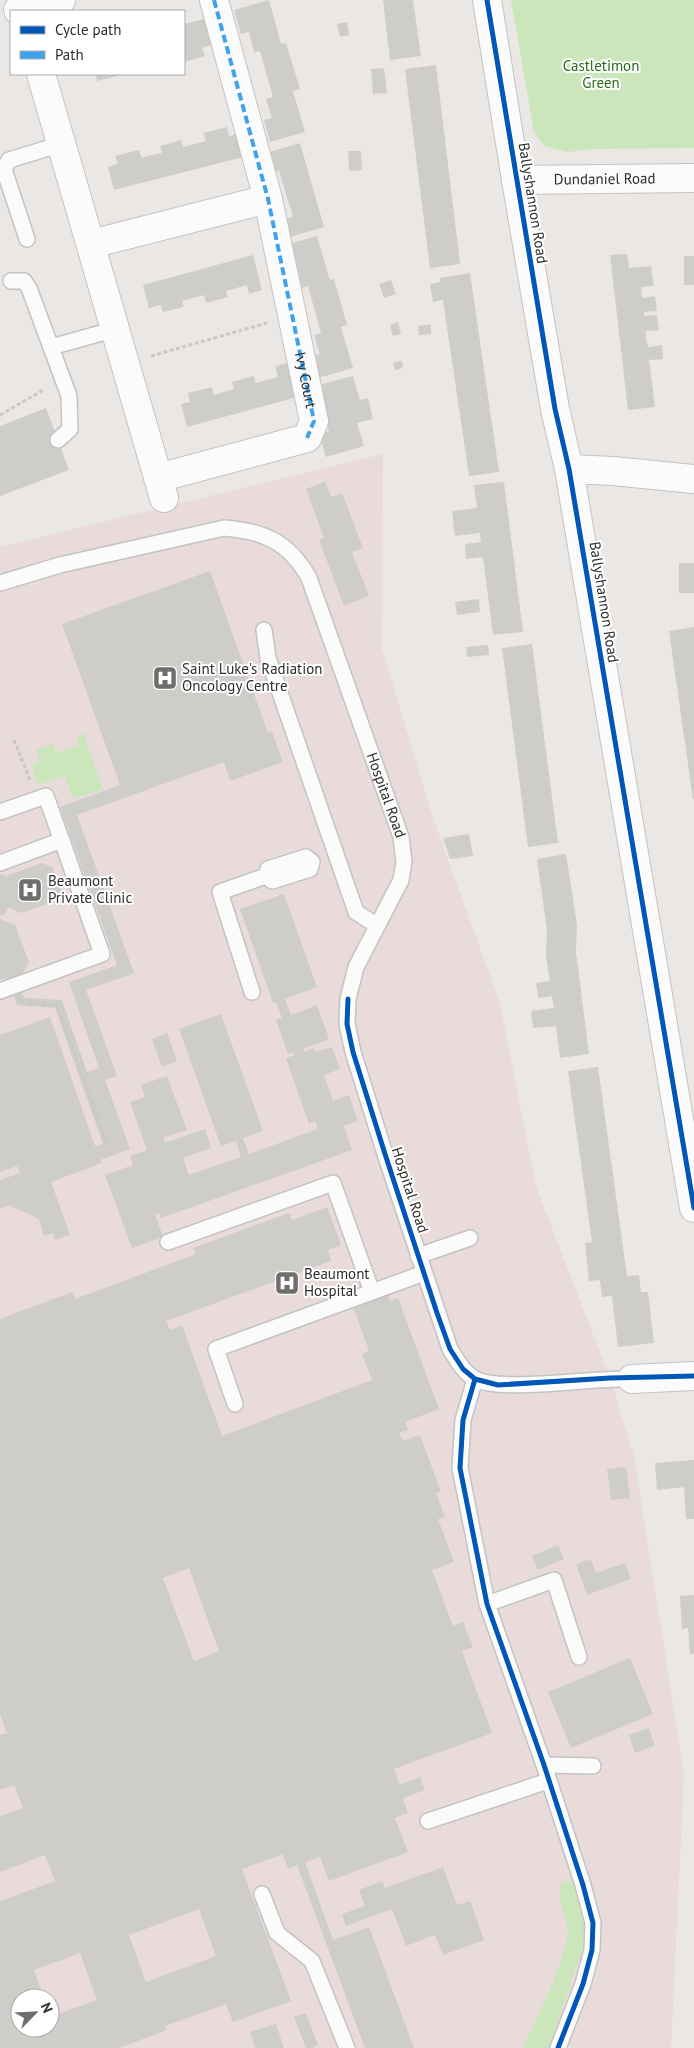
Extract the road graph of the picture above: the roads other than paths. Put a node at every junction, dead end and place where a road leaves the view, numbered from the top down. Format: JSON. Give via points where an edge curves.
{"nodes":[{"id":1,"x":61,"y":0,"type":"edge"},
{"id":2,"x":214,"y":0,"type":"edge"},
{"id":3,"x":487,"y":0,"type":"edge"},
{"id":4,"x":14,"y":7,"type":"edge"},
{"id":5,"x":41,"y":75,"type":"edge"},
{"id":6,"x":62,"y":144,"type":"junction"},
{"id":7,"x":694,"y":178,"type":"edge"},
{"id":8,"x":516,"y":180,"type":"junction"},
{"id":9,"x":268,"y":199,"type":"junction"},
{"id":10,"x":27,"y":239,"type":"dead end"},
{"id":11,"x":91,"y":244,"type":"junction"},
{"id":12,"x":11,"y":281,"type":"dead end"},
{"id":13,"x":116,"y":329,"type":"junction"},
{"id":14,"x":51,"y":347,"type":"junction"},
{"id":15,"x":58,"y":440,"type":"dead end"},
{"id":16,"x":569,"y":469,"type":"junction"},
{"id":17,"x":694,"y":479,"type":"edge"},
{"id":18,"x":0,"y":583,"type":"edge"},
{"id":19,"x":264,"y":630,"type":"dead end"},
{"id":20,"x":0,"y":812,"type":"edge"},
{"id":21,"x":62,"y":840,"type":"junction"},
{"id":22,"x":336,"y":853,"type":"junction"},
{"id":23,"x":0,"y":863,"type":"edge"},
{"id":24,"x":376,"y":925,"type":"junction"},
{"id":25,"x":7,"y":989,"type":"edge"},
{"id":26,"x":252,"y":992,"type":"dead end"},
{"id":27,"x":694,"y":1208,"type":"edge"},
{"id":28,"x":470,"y":1238,"type":"dead end"},
{"id":29,"x":168,"y":1242,"type":"dead end"},
{"id":30,"x":418,"y":1256,"type":"junction"},
{"id":31,"x":424,"y":1272,"type":"junction"},
{"id":32,"x":372,"y":1292,"type":"junction"},
{"id":33,"x":694,"y":1376,"type":"edge"},
{"id":34,"x":475,"y":1379,"type":"junction"},
{"id":35,"x":632,"y":1379,"type":"joint"},
{"id":36,"x":235,"y":1404,"type":"dead end"},
{"id":37,"x":487,"y":1604,"type":"junction"},
{"id":38,"x":578,"y":1657,"type":"dead end"},
{"id":39,"x":544,"y":1765,"type":"junction"},
{"id":40,"x":593,"y":1766,"type":"dead end"},
{"id":41,"x":548,"y":1781,"type":"junction"},
{"id":42,"x":428,"y":1821,"type":"dead end"},
{"id":43,"x":262,"y":1894,"type":"dead end"},
{"id":44,"x":347,"y":2048,"type":"edge"},
{"id":45,"x":558,"y":2048,"type":"edge"}],
"edges":[{"from":1,"to":4,"type":"street"},
{"from":2,"to":9,"type":"street","name":"Ivy Court"},
{"from":3,"to":8,"type":"street","name":"Ballyshannon Road"},
{"from":5,"to":6,"type":"street","name":"Ivy Court"},
{"from":6,"to":10,"type":"lane","via":[[9,160],[4,169]]},
{"from":6,"to":11,"type":"street","name":"Ivy Court"},
{"from":7,"to":8,"type":"street","name":"Dundaniel Road"},
{"from":8,"to":16,"type":"street","name":"Ballyshannon Road","via":[[555,409]]},
{"from":9,"to":11,"type":"street"},
{"from":9,"to":13,"type":"street","name":"Ivy Court","via":[[314,421],[307,438],[161,488]]},
{"from":11,"to":13,"type":"street","name":"Ivy Court"},
{"from":12,"to":14,"type":"lane","via":[[24,281],[29,288]]},
{"from":13,"to":14,"type":"lane"},
{"from":14,"to":15,"type":"lane","via":[[69,396],[70,429]]},
{"from":16,"to":17,"type":"street"},
{"from":16,"to":27,"type":"street","name":"Ballyshannon Road"},
{"from":18,"to":24,"type":"lane","name":"Hospital Road","via":[[60,565],[224,528],[251,530],[290,552],[309,578],[401,837],[404,862],[401,880]]},
{"from":19,"to":22,"type":"lane","via":[[270,666]]},
{"from":20,"to":21,"type":"lane","via":[[46,796]]},
{"from":21,"to":23,"type":"lane"},
{"from":21,"to":25,"type":"lane","via":[[102,954]]},
{"from":22,"to":24,"type":"lane","via":[[356,912]]},
{"from":22,"to":26,"type":"lane","via":[[312,862],[310,868],[272,881],[266,876],[220,892]]},
{"from":24,"to":30,"type":"lane","name":"Hospital Road","via":[[356,967],[348,999],[347,1024]]},
{"from":28,"to":30,"type":"lane"},
{"from":29,"to":32,"type":"lane","via":[[333,1183]]},
{"from":30,"to":31,"type":"lane","name":"Hospital Road"},
{"from":31,"to":32,"type":"lane"},
{"from":31,"to":34,"type":"lane","name":"Hospital Road","via":[[450,1349],[463,1370]]},
{"from":32,"to":36,"type":"lane","via":[[216,1349]]},
{"from":33,"to":35,"type":"street"},
{"from":34,"to":35,"type":"lane","via":[[498,1385]]},
{"from":34,"to":37,"type":"lane","via":[[463,1420],[460,1468]]},
{"from":37,"to":38,"type":"lane","via":[[554,1580]]},
{"from":37,"to":39,"type":"lane"},
{"from":39,"to":40,"type":"lane"},
{"from":39,"to":41,"type":"lane"},
{"from":41,"to":42,"type":"lane"},
{"from":41,"to":45,"type":"lane","via":[[593,1923],[592,1950],[583,1984]]},
{"from":43,"to":44,"type":"lane","via":[[277,1933],[312,1961]]}]}
